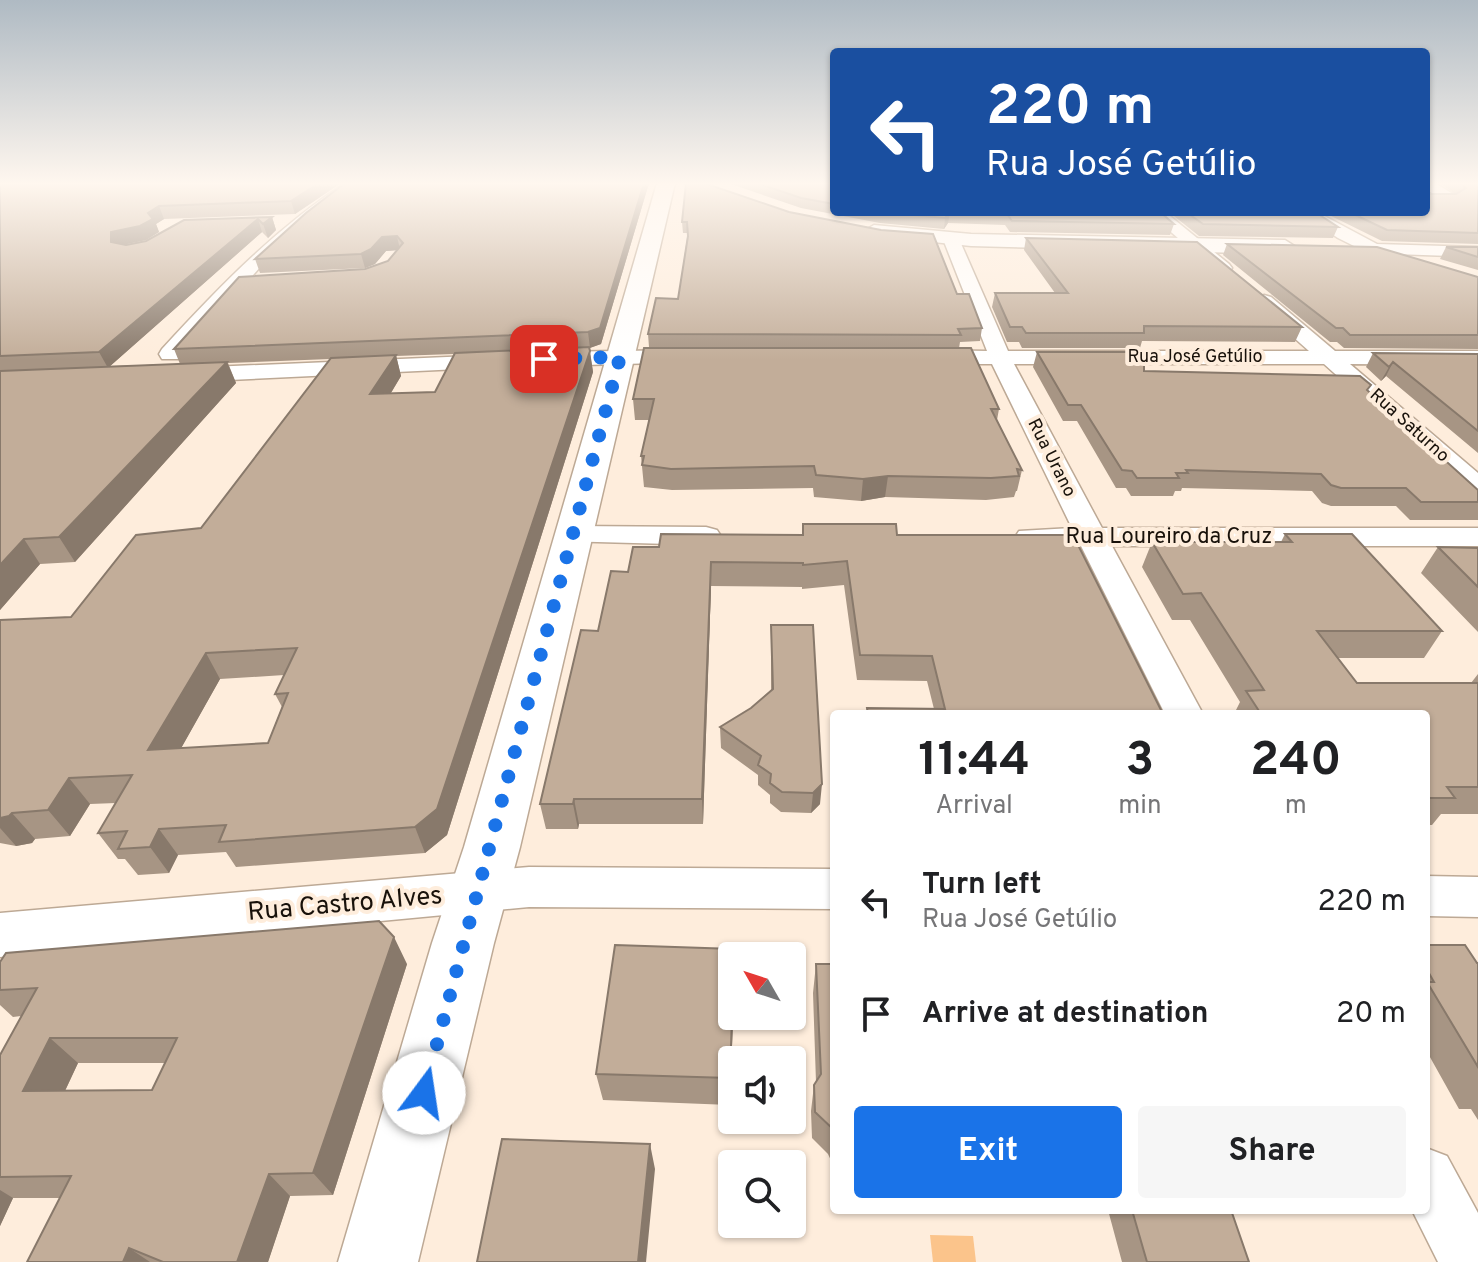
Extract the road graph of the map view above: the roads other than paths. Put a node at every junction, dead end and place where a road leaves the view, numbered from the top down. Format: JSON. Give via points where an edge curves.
{"nodes":[{"id":1,"x":278,"y":242,"type":"edge"},
{"id":2,"x":655,"y":242,"type":"edge"},
{"id":3,"x":952,"y":242,"type":"edge"},
{"id":4,"x":1069,"y":242,"type":"edge"},
{"id":5,"x":1192,"y":242,"type":"edge"},
{"id":6,"x":1359,"y":242,"type":"edge"},
{"id":7,"x":1196,"y":245,"type":"junction"},
{"id":8,"x":1374,"y":249,"type":"junction"},
{"id":9,"x":1478,"y":252,"type":"edge"},
{"id":10,"x":1324,"y":253,"type":"junction"},
{"id":11,"x":1423,"y":273,"type":"edge"},
{"id":12,"x":1452,"y":274,"type":"edge"},
{"id":13,"x":263,"y":282,"type":"edge"},
{"id":14,"x":232,"y":284,"type":"junction"},
{"id":15,"x":620,"y":357,"type":"junction"},
{"id":16,"x":719,"y":357,"type":"edge"},
{"id":17,"x":903,"y":357,"type":"edge"},
{"id":18,"x":999,"y":357,"type":"junction"},
{"id":19,"x":1332,"y":358,"type":"junction"},
{"id":20,"x":1478,"y":358,"type":"edge"},
{"id":21,"x":1478,"y":487,"type":"edge"},
{"id":22,"x":572,"y":535,"type":"junction"},
{"id":23,"x":740,"y":537,"type":"edge"},
{"id":24,"x":1000,"y":537,"type":"edge"},
{"id":25,"x":1092,"y":537,"type":"junction"},
{"id":26,"x":1478,"y":537,"type":"edge"},
{"id":27,"x":1182,"y":710,"type":"edge"},
{"id":28,"x":830,"y":889,"type":"edge"},
{"id":29,"x":478,"y":892,"type":"junction"},
{"id":30,"x":1430,"y":896,"type":"edge"},
{"id":31,"x":1478,"y":897,"type":"edge"},
{"id":32,"x":0,"y":935,"type":"edge"},
{"id":33,"x":1430,"y":1185,"type":"edge"},
{"id":34,"x":378,"y":1262,"type":"edge"},
{"id":35,"x":1471,"y":1262,"type":"edge"}],
"edges":[{"from":1,"to":14,"type":"street"},
{"from":2,"to":15,"type":"street"},
{"from":3,"to":18,"type":"street","name":"Rua Urano"},
{"from":4,"to":7,"type":"street"},
{"from":5,"to":7,"type":"street","name":"Rua Saturno"},
{"from":6,"to":8,"type":"street"},
{"from":7,"to":10,"type":"street"},
{"from":7,"to":19,"type":"street","name":"Rua Saturno"},
{"from":8,"to":9,"type":"street"},
{"from":8,"to":10,"type":"street"},
{"from":8,"to":12,"type":"street"},
{"from":10,"to":11,"type":"street"},
{"from":13,"to":14,"type":"street"},
{"from":14,"to":15,"type":"street","via":[[168,365]]},
{"from":15,"to":16,"type":"street"},
{"from":15,"to":22,"type":"street"},
{"from":17,"to":18,"type":"street","name":"Rua José Getúlio"},
{"from":18,"to":19,"type":"street","name":"Rua José Getúlio"},
{"from":18,"to":25,"type":"street","name":"Rua Urano"},
{"from":19,"to":20,"type":"street","name":"Rua José Getúlio"},
{"from":19,"to":21,"type":"street","name":"Rua Saturno"},
{"from":22,"to":23,"type":"street"},
{"from":22,"to":29,"type":"street"},
{"from":24,"to":25,"type":"street","name":"Rua Loureiro da Cruz"},
{"from":25,"to":26,"type":"street","name":"Rua Loureiro da Cruz"},
{"from":25,"to":27,"type":"street","name":"Rua Urano"},
{"from":28,"to":29,"type":"street","name":"Rua Castro Alves","via":[[596,886]]},
{"from":29,"to":32,"type":"street","name":"Rua Castro Alves"},
{"from":29,"to":34,"type":"street"},
{"from":30,"to":31,"type":"street"},
{"from":33,"to":35,"type":"street"}]}
